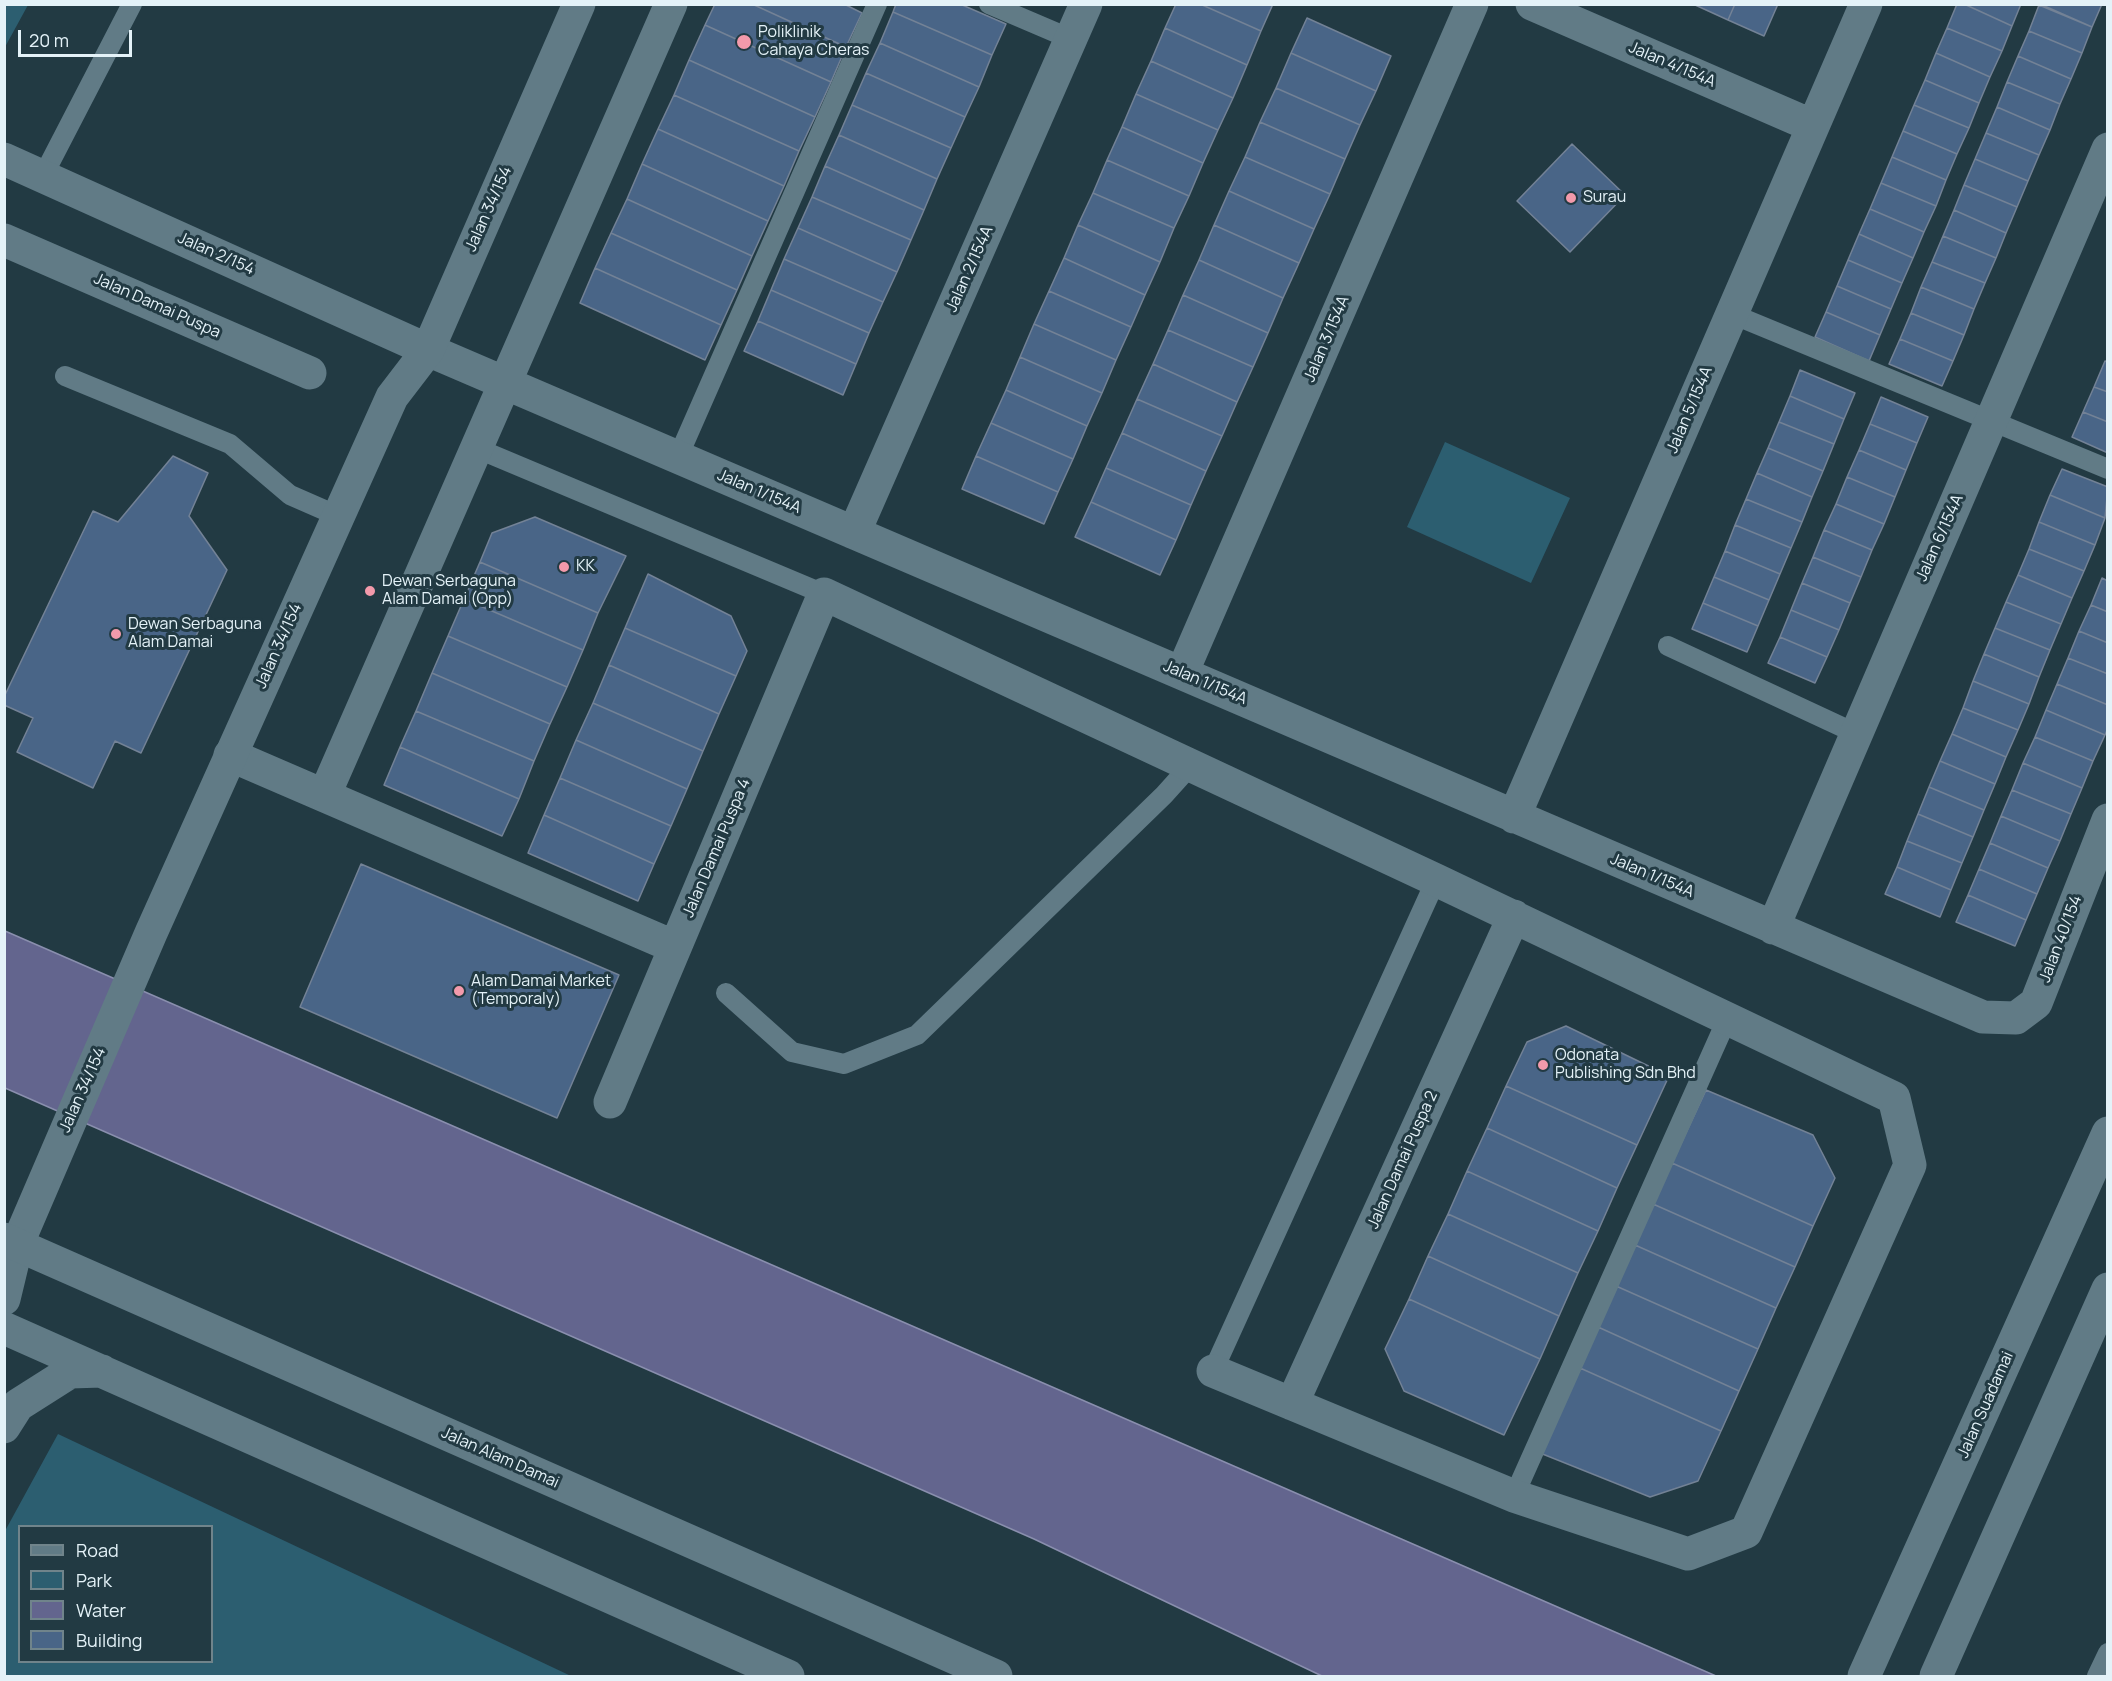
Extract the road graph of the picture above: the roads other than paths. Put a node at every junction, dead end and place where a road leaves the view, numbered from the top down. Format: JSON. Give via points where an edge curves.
{"nodes":[{"id":1,"x":132,"y":4,"type":"edge"},
{"id":2,"x":579,"y":4,"type":"edge"},
{"id":3,"x":671,"y":4,"type":"edge"},
{"id":4,"x":877,"y":4,"type":"edge"},
{"id":5,"x":989,"y":4,"type":"edge"},
{"id":6,"x":1086,"y":4,"type":"edge"},
{"id":7,"x":1472,"y":4,"type":"edge"},
{"id":8,"x":1532,"y":4,"type":"edge"},
{"id":9,"x":1866,"y":4,"type":"edge"},
{"id":10,"x":1071,"y":39,"type":"junction"},
{"id":11,"x":1814,"y":126,"type":"junction"},
{"id":12,"x":2108,"y":149,"type":"edge"},
{"id":13,"x":4,"y":159,"type":"edge"},
{"id":14,"x":43,"y":176,"type":"junction"},
{"id":15,"x":4,"y":240,"type":"edge"},
{"id":16,"x":1732,"y":314,"type":"junction"},
{"id":17,"x":428,"y":350,"type":"junction"},
{"id":18,"x":310,"y":373,"type":"dead end"},
{"id":19,"x":65,"y":376,"type":"dead end"},
{"id":20,"x":505,"y":383,"type":"junction"},
{"id":21,"x":1992,"y":421,"type":"junction"},
{"id":22,"x":476,"y":448,"type":"junction"},
{"id":23,"x":678,"y":457,"type":"junction"},
{"id":24,"x":2108,"y":469,"type":"edge"},
{"id":25,"x":338,"y":516,"type":"junction"},
{"id":26,"x":854,"y":533,"type":"junction"},
{"id":27,"x":824,"y":594,"type":"junction"},
{"id":28,"x":1668,"y":646,"type":"dead end"},
{"id":29,"x":1182,"y":673,"type":"junction"},
{"id":30,"x":1856,"y":733,"type":"junction"},
{"id":31,"x":230,"y":755,"type":"junction"},
{"id":32,"x":1191,"y":765,"type":"junction"},
{"id":33,"x":325,"y":794,"type":"junction"},
{"id":34,"x":1514,"y":817,"type":"junction"},
{"id":35,"x":2108,"y":820,"type":"edge"},
{"id":36,"x":1436,"y":879,"type":"junction"},
{"id":37,"x":1514,"y":916,"type":"junction"},
{"id":38,"x":1773,"y":927,"type":"junction"},
{"id":39,"x":675,"y":947,"type":"junction"},
{"id":40,"x":726,"y":993,"type":"dead end"},
{"id":41,"x":1728,"y":1017,"type":"junction"},
{"id":42,"x":1983,"y":1017,"type":"joint"},
{"id":43,"x":610,"y":1102,"type":"dead end"},
{"id":44,"x":2108,"y":1133,"type":"edge"},
{"id":45,"x":11,"y":1242,"type":"edge"},
{"id":46,"x":2108,"y":1289,"type":"edge"},
{"id":47,"x":4,"y":1299,"type":"edge"},
{"id":48,"x":4,"y":1328,"type":"edge"},
{"id":49,"x":104,"y":1371,"type":"junction"},
{"id":50,"x":1213,"y":1371,"type":"joint"},
{"id":51,"x":1292,"y":1404,"type":"junction"},
{"id":52,"x":4,"y":1427,"type":"edge"},
{"id":53,"x":1514,"y":1496,"type":"junction"},
{"id":54,"x":2108,"y":1653,"type":"edge"},
{"id":55,"x":788,"y":1677,"type":"edge"},
{"id":56,"x":996,"y":1677,"type":"edge"},
{"id":57,"x":1864,"y":1677,"type":"edge"},
{"id":58,"x":1936,"y":1677,"type":"edge"},
{"id":59,"x":2097,"y":1677,"type":"edge"}],
"edges":[{"from":1,"to":14,"type":"lane"},
{"from":2,"to":17,"type":"street","name":"Jalan 34/154"},
{"from":3,"to":20,"type":"street"},
{"from":4,"to":23,"type":"lane"},
{"from":5,"to":10,"type":"lane"},
{"from":6,"to":10,"type":"street","name":"Jalan 2/154A"},
{"from":7,"to":29,"type":"street","name":"Jalan 3/154A"},
{"from":8,"to":11,"type":"street","name":"Jalan 4/154A"},
{"from":9,"to":11,"type":"street","name":"Jalan 5/154A"},
{"from":10,"to":26,"type":"street","name":"Jalan 2/154A"},
{"from":11,"to":16,"type":"street","name":"Jalan 5/154A"},
{"from":12,"to":21,"type":"street","name":"Jalan 6/154A"},
{"from":13,"to":14,"type":"street","name":"Jalan 2/154"},
{"from":14,"to":17,"type":"street","name":"Jalan 2/154"},
{"from":15,"to":18,"type":"street","name":"Jalan Damai Puspa"},
{"from":16,"to":21,"type":"lane"},
{"from":16,"to":34,"type":"street","name":"Jalan 5/154A"},
{"from":17,"to":20,"type":"street","name":"Jalan 1/154A"},
{"from":17,"to":25,"type":"street","name":"Jalan 34/154","via":[[392,397]]},
{"from":19,"to":25,"type":"lane","via":[[230,444],[290,495]]},
{"from":20,"to":22,"type":"street"},
{"from":20,"to":23,"type":"street","name":"Jalan 1/154A"},
{"from":21,"to":24,"type":"lane"},
{"from":21,"to":30,"type":"street","name":"Jalan 6/154A"},
{"from":22,"to":27,"type":"lane"},
{"from":22,"to":33,"type":"street"},
{"from":23,"to":26,"type":"street","name":"Jalan 1/154A"},
{"from":25,"to":31,"type":"street","name":"Jalan 34/154"},
{"from":26,"to":29,"type":"street","name":"Jalan 1/154A"},
{"from":27,"to":32,"type":"street"},
{"from":27,"to":39,"type":"street","name":"Jalan Damai Puspa 4"},
{"from":28,"to":30,"type":"lane"},
{"from":29,"to":34,"type":"street","name":"Jalan 1/154A"},
{"from":30,"to":38,"type":"street","name":"Jalan 6/154A"},
{"from":31,"to":33,"type":"street"},
{"from":31,"to":45,"type":"street","name":"Jalan 34/154","via":[[51,1161]]},
{"from":32,"to":36,"type":"street"},
{"from":32,"to":40,"type":"lane","via":[[917,1035],[844,1064],[792,1052]]},
{"from":33,"to":39,"type":"street"},
{"from":34,"to":38,"type":"street","name":"Jalan 1/154A"},
{"from":35,"to":42,"type":"street","name":"Jalan 40/154","via":[[2036,1003],[2016,1018]]},
{"from":36,"to":37,"type":"street"},
{"from":36,"to":50,"type":"lane"},
{"from":37,"to":41,"type":"street"},
{"from":37,"to":51,"type":"street","name":"Jalan Damai Puspa 2"},
{"from":38,"to":42,"type":"street","name":"Jalan 1/154A"},
{"from":39,"to":43,"type":"street","name":"Jalan Damai Puspa 4"},
{"from":41,"to":53,"type":"lane"},
{"from":41,"to":53,"type":"street","via":[[1894,1098],[1910,1165],[1746,1532],[1688,1554]]},
{"from":44,"to":57,"type":"street","name":"Jalan Suadamai"},
{"from":45,"to":47,"type":"street","name":"Jalan 34/154"},
{"from":45,"to":56,"type":"street","name":"Jalan Alam Damai"},
{"from":46,"to":58,"type":"street"},
{"from":48,"to":49,"type":"street"},
{"from":49,"to":52,"type":"street","via":[[70,1372],[18,1405]]},
{"from":49,"to":55,"type":"street"},
{"from":50,"to":51,"type":"street"},
{"from":51,"to":53,"type":"street"},
{"from":54,"to":59,"type":"lane"}]}
